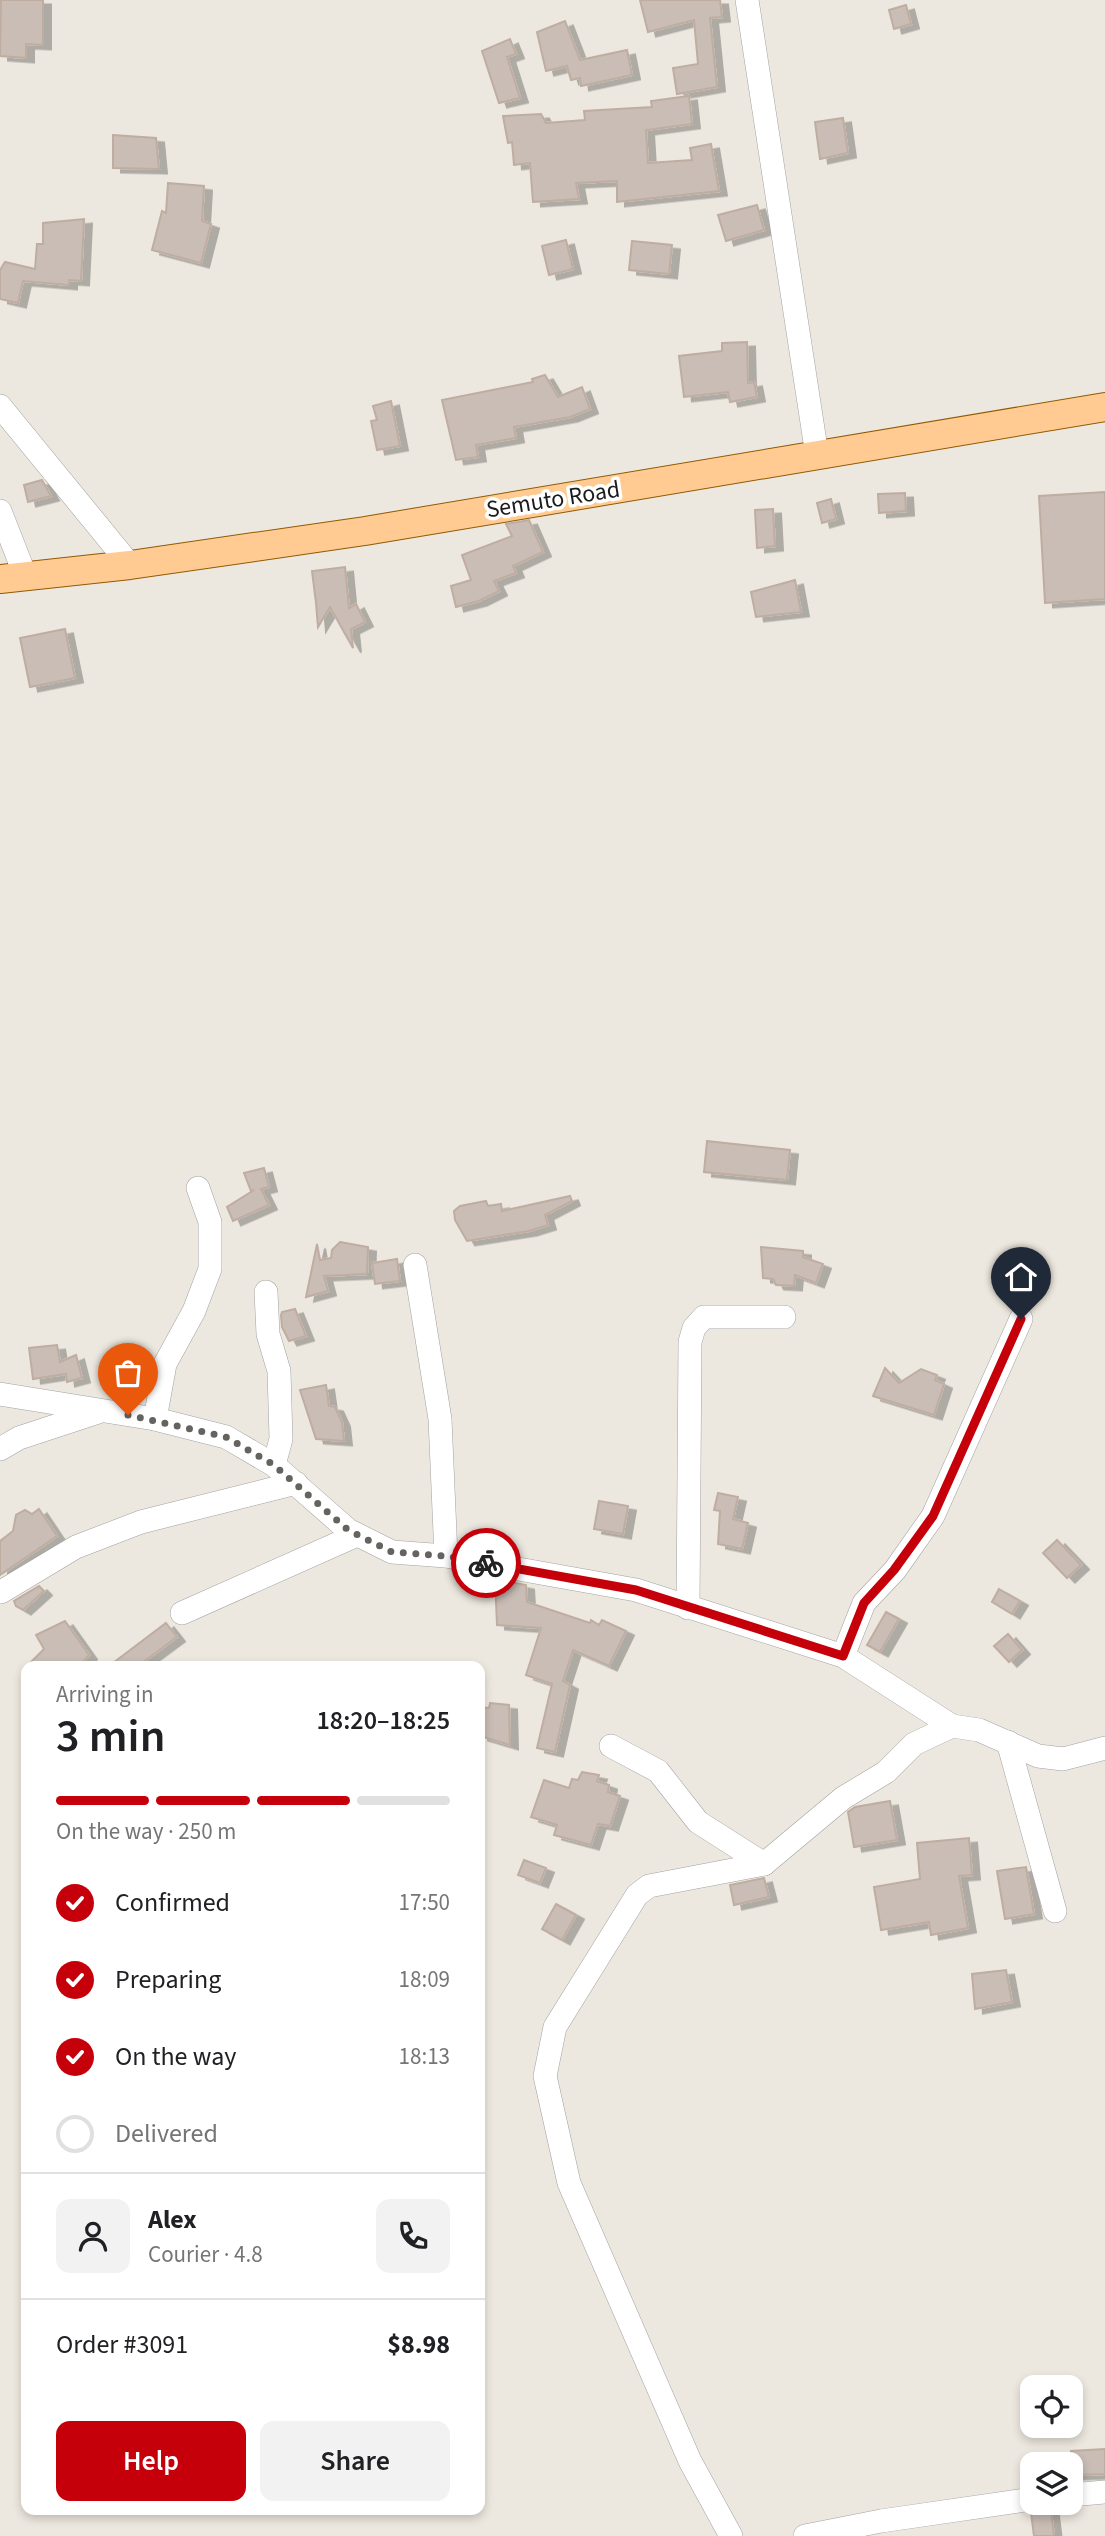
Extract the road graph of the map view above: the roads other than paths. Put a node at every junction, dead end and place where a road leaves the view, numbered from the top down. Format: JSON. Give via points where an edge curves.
{"nodes":[{"id":1,"x":747,"y":0,"type":"edge"},
{"id":2,"x":0,"y":406,"type":"edge"},
{"id":3,"x":1105,"y":407,"type":"edge"},
{"id":4,"x":817,"y":455,"type":"junction"},
{"id":5,"x":0,"y":510,"type":"edge"},
{"id":6,"x":130,"y":565,"type":"junction"},
{"id":7,"x":13,"y":577,"type":"edge"},
{"id":8,"x":198,"y":1188,"type":"dead end"},
{"id":9,"x":415,"y":1265,"type":"dead end"},
{"id":10,"x":266,"y":1292,"type":"dead end"},
{"id":11,"x":784,"y":1317,"type":"dead end"},
{"id":12,"x":1021,"y":1319,"type":"dead end"},
{"id":13,"x":0,"y":1394,"type":"edge"},
{"id":14,"x":102,"y":1411,"type":"junction"},
{"id":15,"x":155,"y":1419,"type":"junction"},
{"id":16,"x":0,"y":1449,"type":"edge"},
{"id":17,"x":274,"y":1465,"type":"junction"},
{"id":18,"x":296,"y":1483,"type":"junction"},
{"id":19,"x":357,"y":1535,"type":"junction"},
{"id":20,"x":446,"y":1556,"type":"junction"},
{"id":21,"x":1,"y":1592,"type":"edge"},
{"id":22,"x":688,"y":1608,"type":"junction"},
{"id":23,"x":182,"y":1613,"type":"dead end"},
{"id":24,"x":843,"y":1656,"type":"junction"},
{"id":25,"x":952,"y":1726,"type":"junction"},
{"id":26,"x":1008,"y":1742,"type":"junction"},
{"id":27,"x":611,"y":1746,"type":"dead end"},
{"id":28,"x":1105,"y":1748,"type":"edge"},
{"id":29,"x":764,"y":1864,"type":"junction"},
{"id":30,"x":1055,"y":1911,"type":"dead end"},
{"id":31,"x":1105,"y":2492,"type":"edge"},
{"id":32,"x":1083,"y":2494,"type":"edge"},
{"id":33,"x":1020,"y":2501,"type":"edge"},
{"id":34,"x":731,"y":2536,"type":"edge"},
{"id":35,"x":804,"y":2536,"type":"edge"}],
"edges":[{"from":1,"to":4,"type":"street"},
{"from":2,"to":6,"type":"street"},
{"from":3,"to":4,"type":"main road","name":"Semuto Road"},
{"from":4,"to":6,"type":"main road","name":"Semuto Road","via":[[365,531]]},
{"from":5,"to":7,"type":"street"},
{"from":6,"to":7,"type":"main road","name":"Semuto Road"},
{"from":8,"to":15,"type":"street","via":[[210,1222],[210,1269],[194,1311],[165,1364]]},
{"from":9,"to":20,"type":"street","via":[[440,1419]]},
{"from":10,"to":17,"type":"street","via":[[268,1334],[279,1371],[281,1439]]},
{"from":11,"to":22,"type":"street","via":[[704,1317],[694,1328],[690,1342]]},
{"from":12,"to":24,"type":"street","via":[[933,1516],[864,1603]]},
{"from":13,"to":14,"type":"street"},
{"from":14,"to":15,"type":"street"},
{"from":14,"to":16,"type":"street","via":[[19,1438]]},
{"from":15,"to":17,"type":"street","via":[[226,1437]]},
{"from":17,"to":18,"type":"street"},
{"from":18,"to":19,"type":"street"},
{"from":18,"to":21,"type":"street","via":[[141,1522],[76,1547]]},
{"from":19,"to":20,"type":"street","via":[[392,1552]]},
{"from":19,"to":23,"type":"street"},
{"from":20,"to":22,"type":"street","via":[[636,1590]]},
{"from":22,"to":24,"type":"street"},
{"from":24,"to":25,"type":"street"},
{"from":25,"to":26,"type":"street","via":[[979,1730]]},
{"from":25,"to":29,"type":"street","via":[[914,1744],[886,1772],[843,1797]]},
{"from":26,"to":28,"type":"street","via":[[1038,1756],[1063,1759]]},
{"from":26,"to":30,"type":"street"},
{"from":27,"to":29,"type":"street","via":[[658,1771],[698,1822]]},
{"from":29,"to":34,"type":"street","via":[[649,1886],[637,1895],[555,2028],[545,2076],[569,2183],[690,2461]]},
{"from":31,"to":32,"type":"street"},
{"from":33,"to":35,"type":"street"}]}
